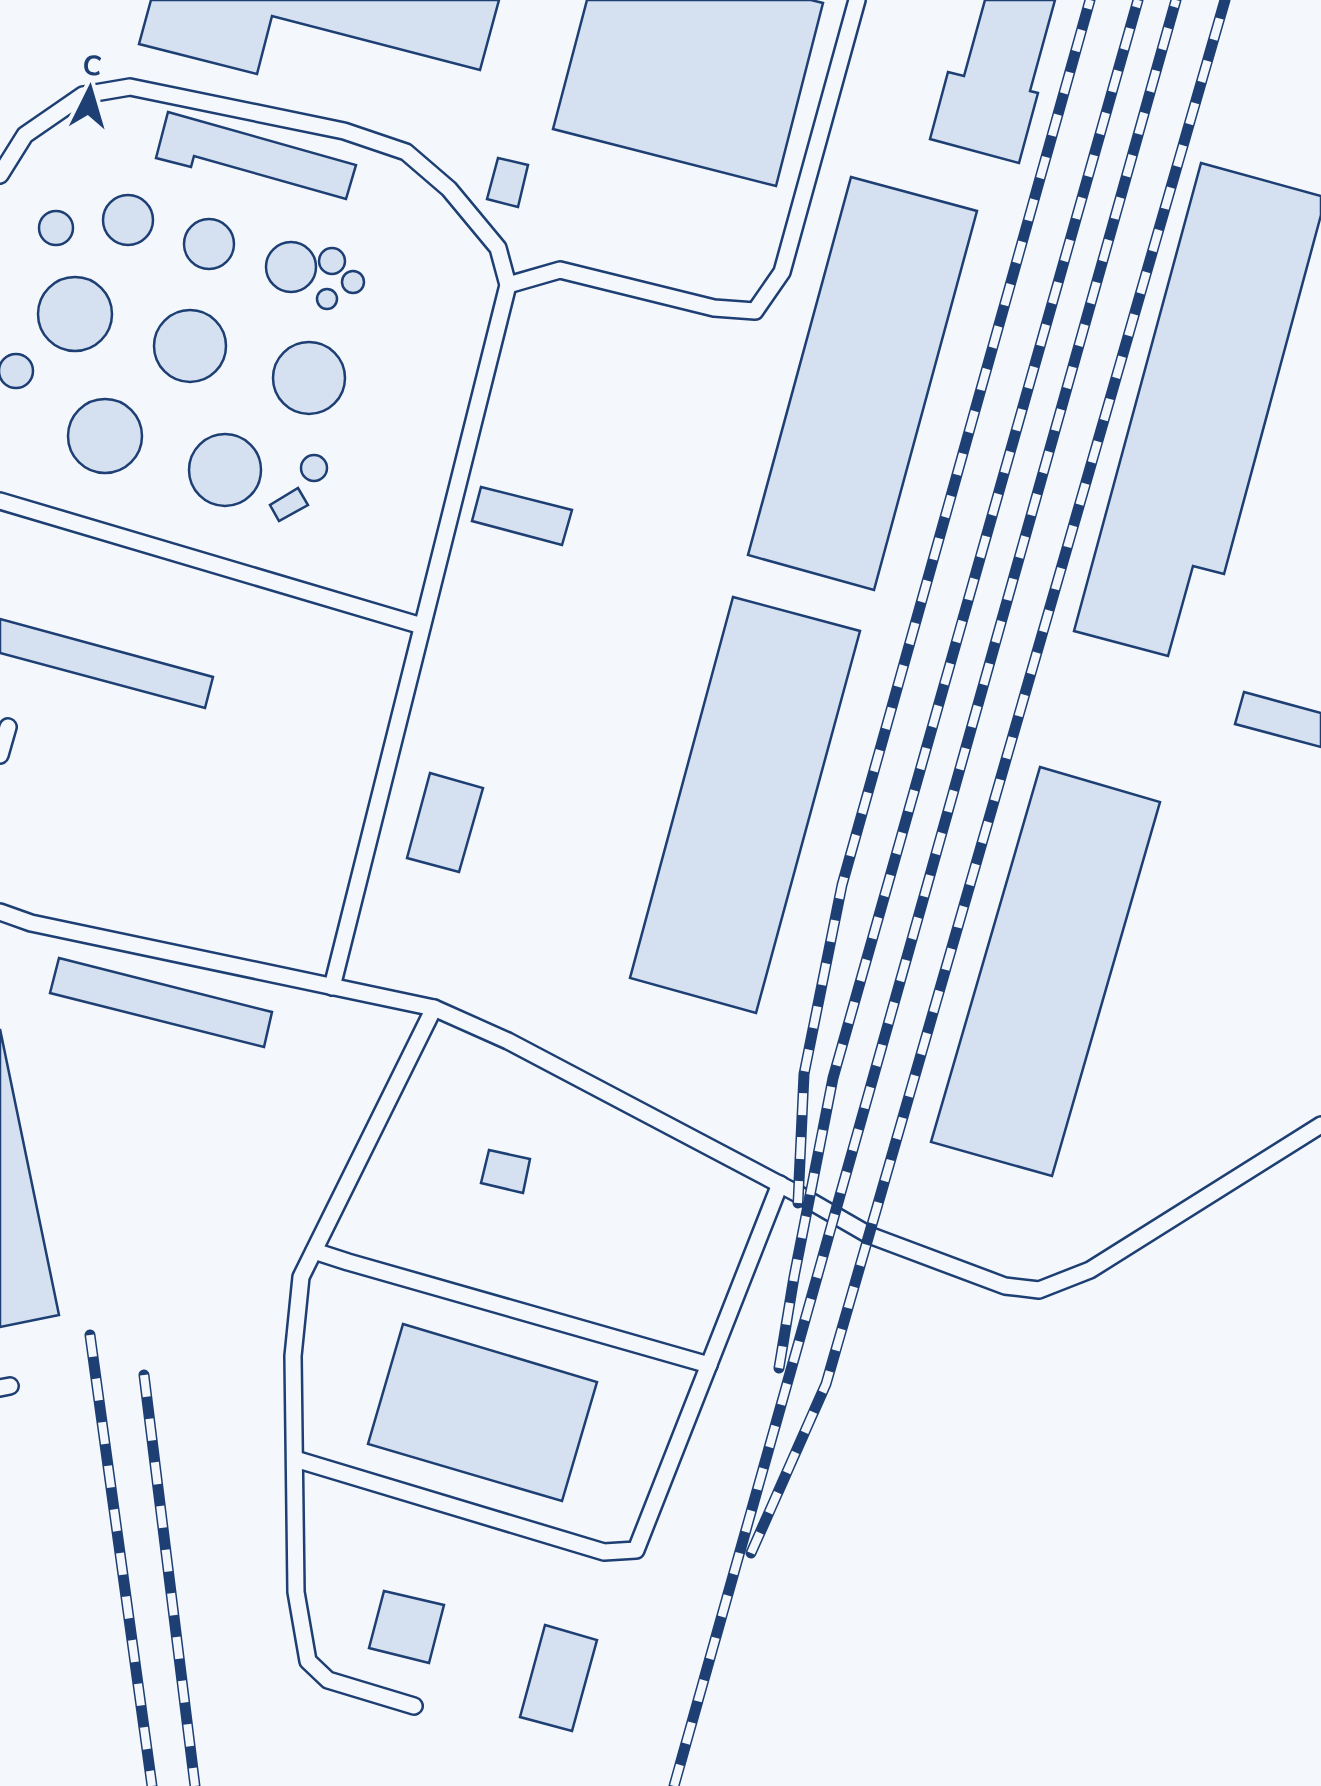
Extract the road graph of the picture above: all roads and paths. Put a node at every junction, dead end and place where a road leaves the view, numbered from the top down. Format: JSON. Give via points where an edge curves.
{"nodes":[{"id":1,"x":857,"y":0,"type":"edge"},
{"id":2,"x":0,"y":175,"type":"edge"},
{"id":3,"x":508,"y":284,"type":"junction"},
{"id":4,"x":0,"y":501,"type":"edge"},
{"id":5,"x":422,"y":626,"type":"junction"},
{"id":6,"x":8,"y":727,"type":"dead end"},
{"id":7,"x":0,"y":755,"type":"edge"},
{"id":8,"x":0,"y":912,"type":"edge"},
{"id":9,"x":332,"y":987,"type":"junction"},
{"id":10,"x":434,"y":1008,"type":"junction"},
{"id":11,"x":1321,"y":1125,"type":"edge"},
{"id":12,"x":780,"y":1184,"type":"junction"},
{"id":13,"x":314,"y":1251,"type":"junction"},
{"id":14,"x":709,"y":1365,"type":"junction"},
{"id":15,"x":294,"y":1459,"type":"junction"},
{"id":16,"x":414,"y":1706,"type":"dead end"}],
"edges":[{"from":1,"to":3,"type":"lane","via":[[782,272],[755,311],[714,308],[560,270]]},
{"from":2,"to":3,"type":"lane","via":[[25,135],[83,95],[130,87],[344,131],[406,152],[449,189],[498,248]]},
{"from":3,"to":5,"type":"lane"},
{"from":4,"to":5,"type":"lane"},
{"from":5,"to":9,"type":"lane"},
{"from":6,"to":7,"type":"lane"},
{"from":8,"to":9,"type":"lane"},
{"from":9,"to":10,"type":"lane"},
{"from":10,"to":12,"type":"lane"},
{"from":10,"to":13,"type":"lane"},
{"from":11,"to":12,"type":"lane","via":[[1090,1270],[1039,1290],[1005,1286],[869,1235]]},
{"from":12,"to":14,"type":"lane"},
{"from":13,"to":14,"type":"lane"},
{"from":13,"to":15,"type":"lane","via":[[301,1277],[295,1336]]},
{"from":14,"to":15,"type":"lane","via":[[636,1550],[604,1552]]},
{"from":15,"to":16,"type":"lane","via":[[296,1592],[308,1662],[328,1680]]}]}
